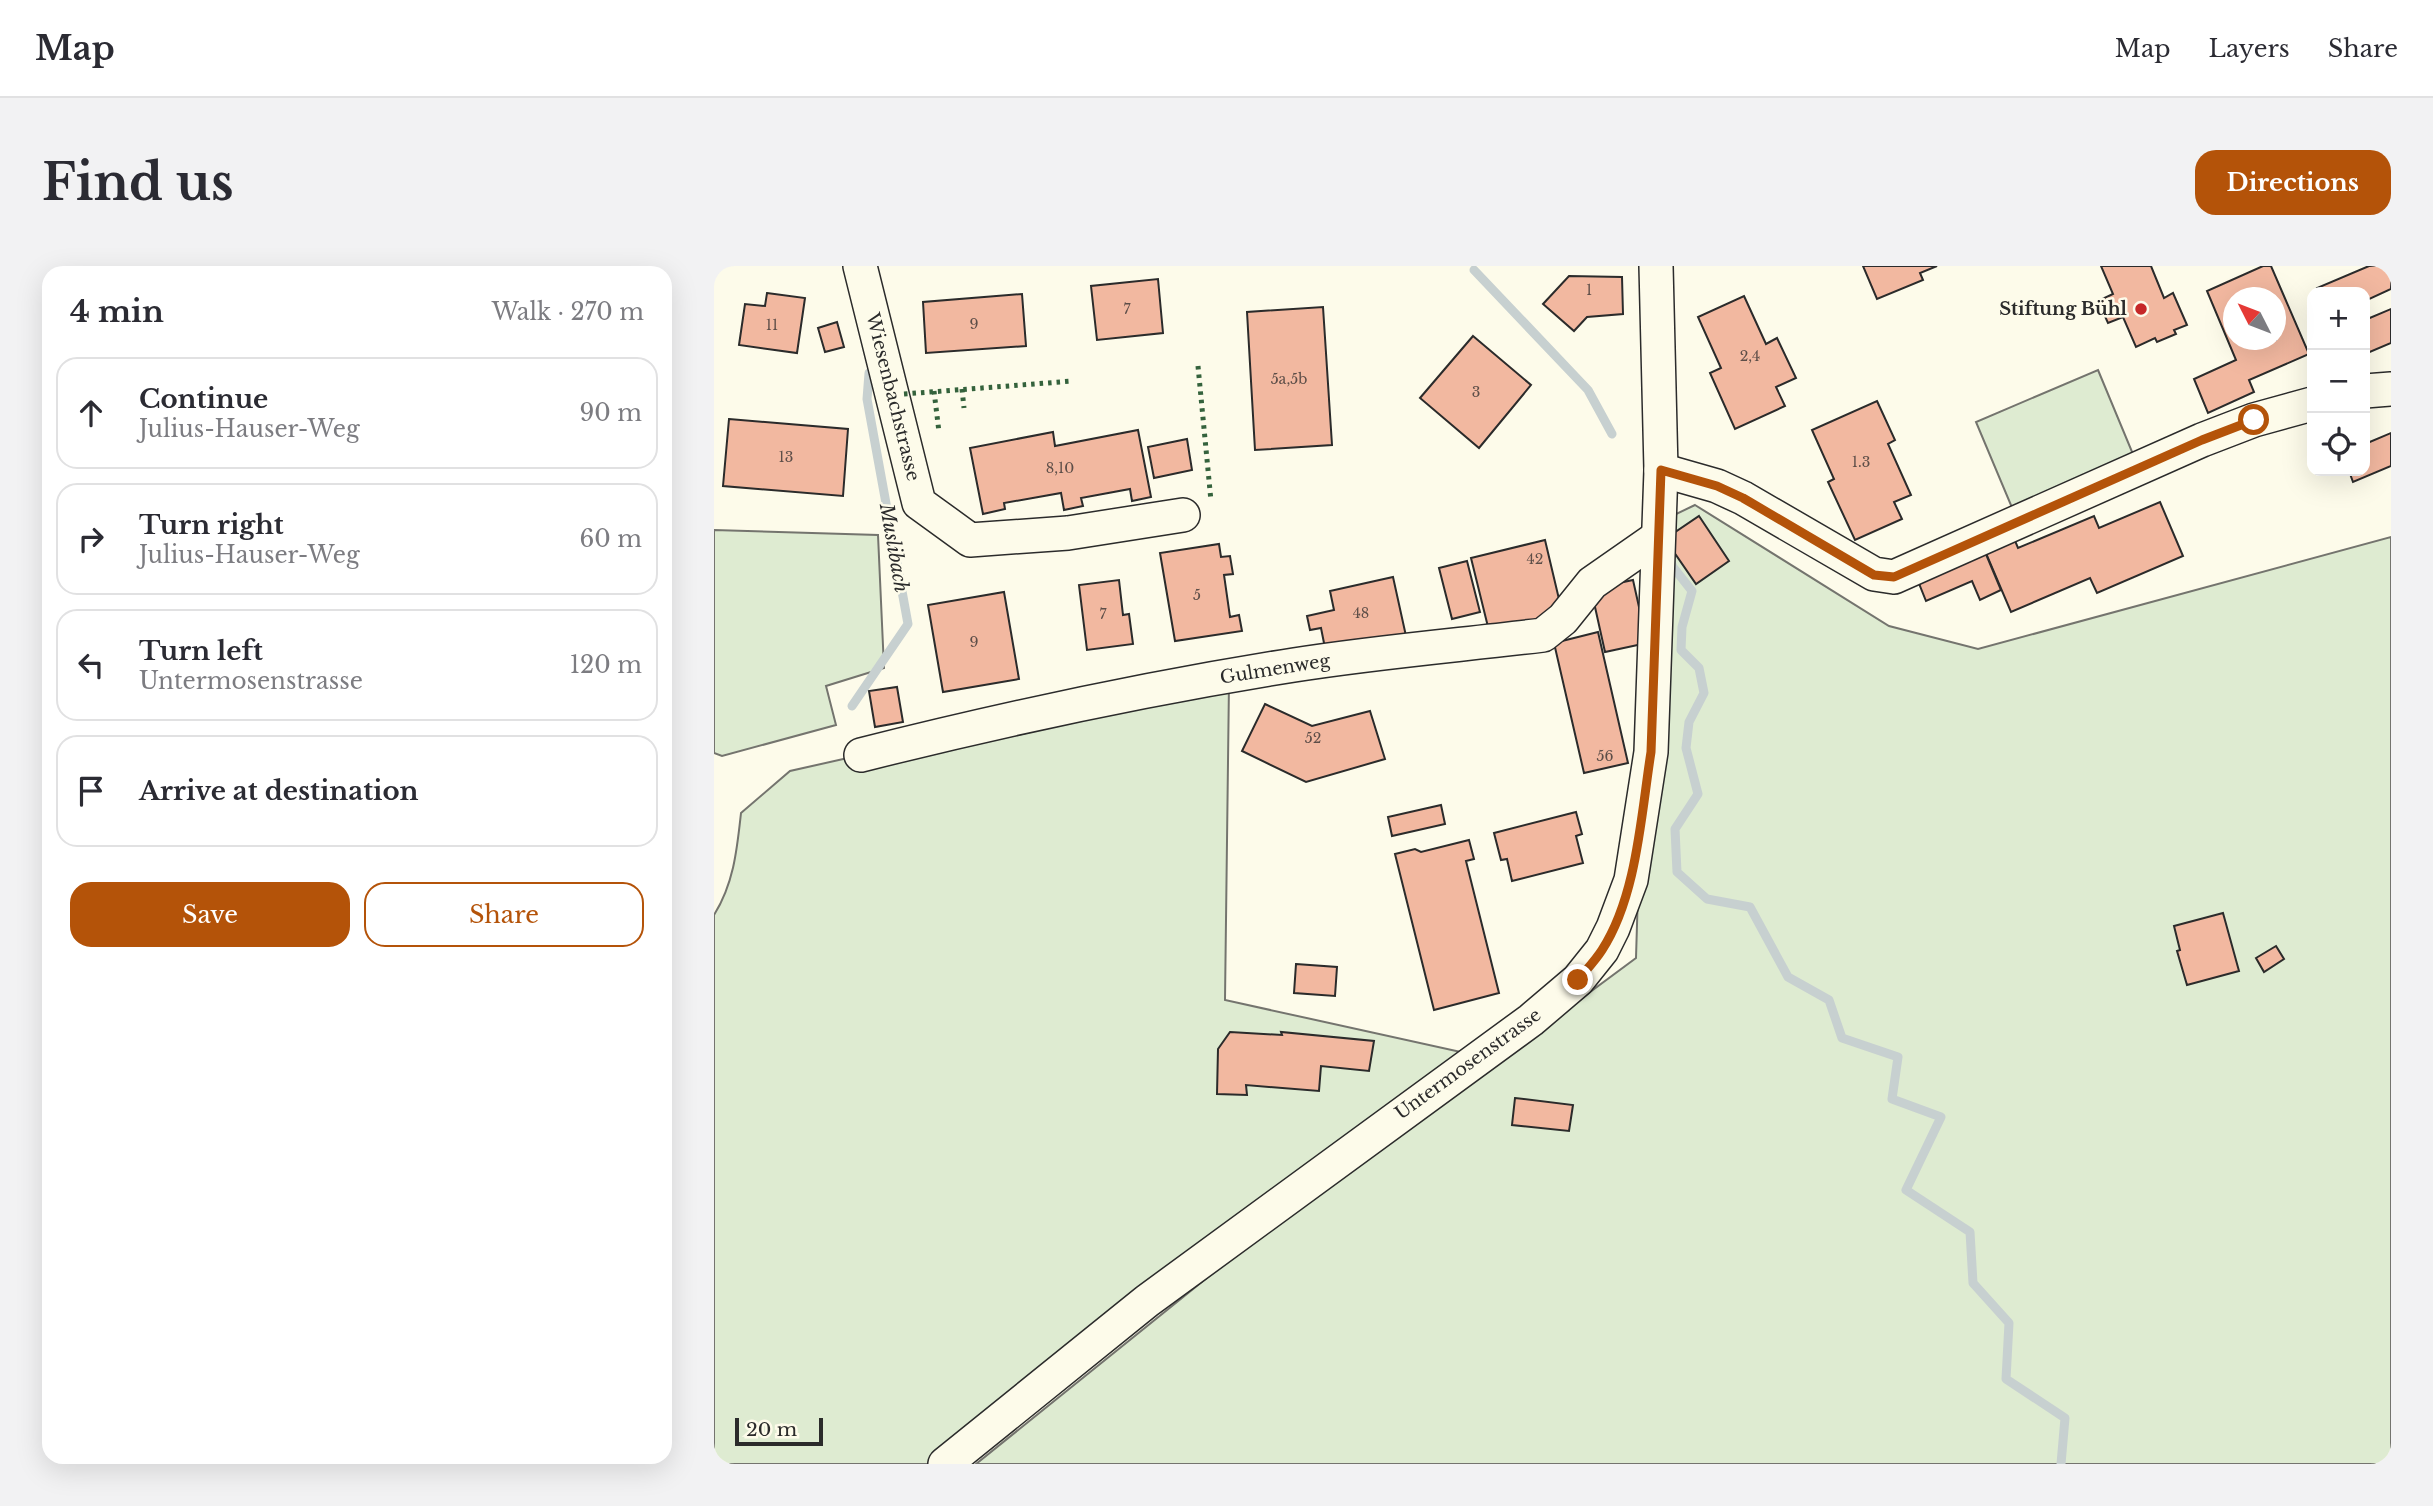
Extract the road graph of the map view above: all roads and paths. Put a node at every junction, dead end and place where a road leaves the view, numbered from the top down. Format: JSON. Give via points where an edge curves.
{"nodes":[{"id":1,"x":860,"y":266,"type":"edge"},
{"id":2,"x":1656,"y":266,"type":"edge"},
{"id":3,"x":2391,"y":388,"type":"edge"},
{"id":4,"x":2370,"y":390,"type":"edge"},
{"id":5,"x":2307,"y":405,"type":"edge"},
{"id":6,"x":1661,"y":470,"type":"junction"},
{"id":7,"x":1183,"y":515,"type":"dead end"},
{"id":8,"x":1658,"y":537,"type":"junction"},
{"id":9,"x":861,"y":755,"type":"dead end"},
{"id":10,"x":945,"y":1464,"type":"edge"}],
"edges":[{"from":1,"to":7,"type":"street","name":"Wiesenbachstrasse","via":[[919,503],[970,540],[1068,533]]},
{"from":2,"to":6,"type":"street","name":"Untermosenstrasse"},
{"from":3,"to":4,"type":"street"},
{"from":5,"to":6,"type":"street","via":[[2202,440],[1894,577],[1874,575],[1717,486]]},
{"from":6,"to":8,"type":"street","name":"Untermosenstrasse"},
{"from":8,"to":9,"type":"street","name":"Gulmenweg","via":[[1592,583],[1563,619],[1543,635],[1296,664],[1188,682]]},
{"from":8,"to":10,"type":"street","name":"Untermosenstrasse","via":[[1651,752],[1631,880],[1602,950],[1578,980],[1531,1020],[1147,1301]]}]}
